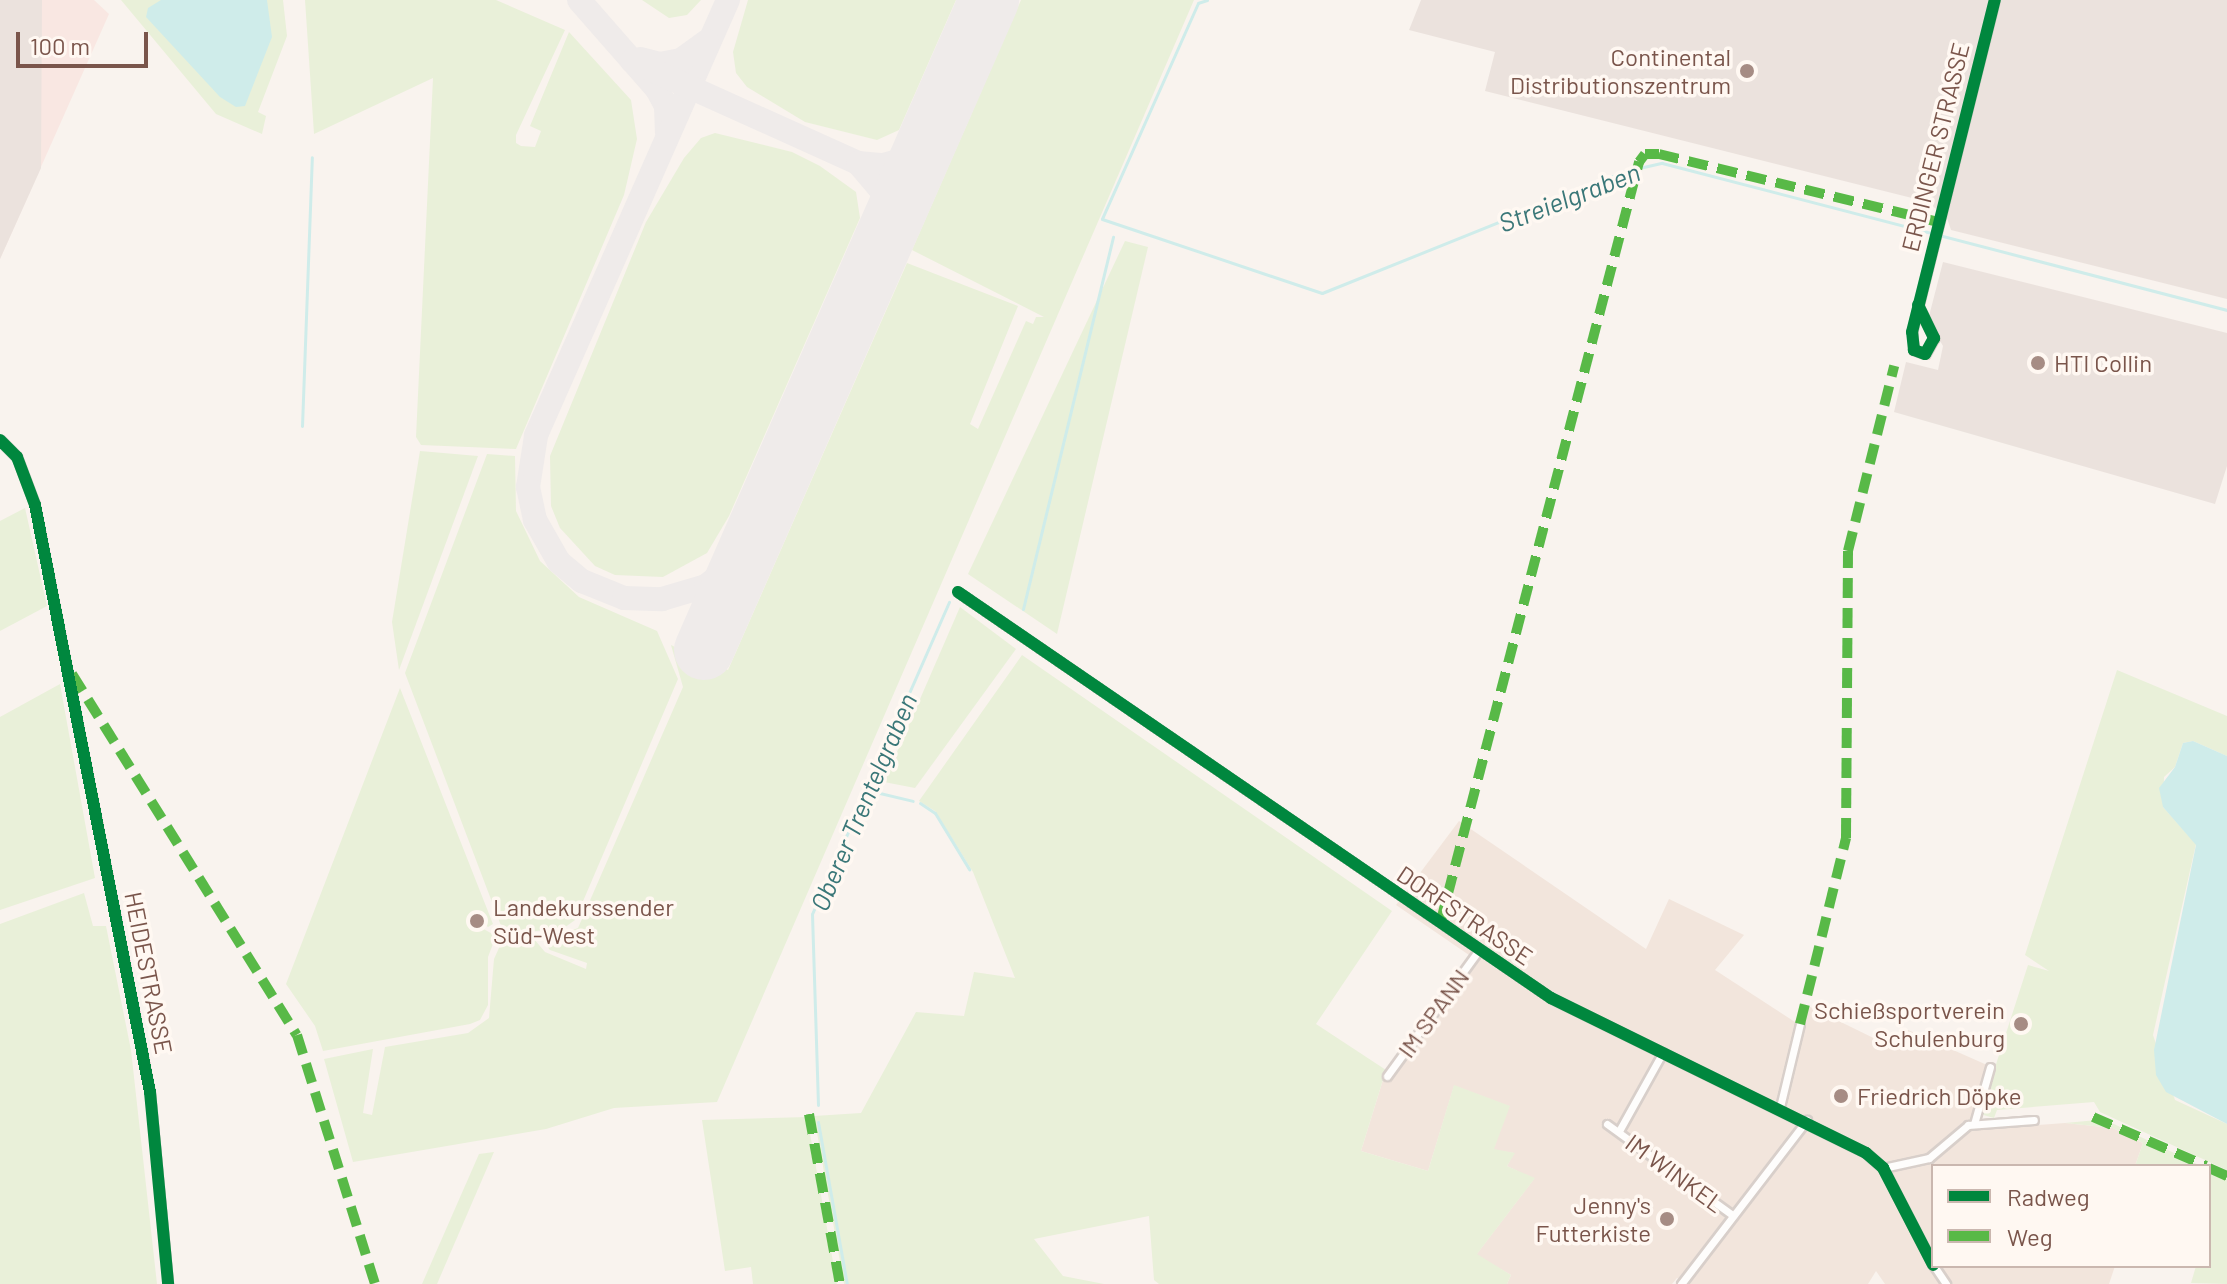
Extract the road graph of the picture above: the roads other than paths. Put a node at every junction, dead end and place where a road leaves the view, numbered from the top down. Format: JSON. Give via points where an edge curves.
{"nodes":[{"id":1,"x":1995,"y":0,"type":"edge"},
{"id":2,"x":1918,"y":305,"type":"junction"},
{"id":3,"x":0,"y":440,"type":"edge"},
{"id":4,"x":958,"y":592,"type":"dead end"},
{"id":5,"x":1479,"y":950,"type":"junction"},
{"id":6,"x":1800,"y":1024,"type":"dead end"},
{"id":7,"x":1663,"y":1052,"type":"junction"},
{"id":8,"x":1990,"y":1067,"type":"dead end"},
{"id":9,"x":1387,"y":1076,"type":"dead end"},
{"id":10,"x":1780,"y":1107,"type":"junction"},
{"id":11,"x":1807,"y":1120,"type":"junction"},
{"id":12,"x":2034,"y":1120,"type":"dead end"},
{"id":13,"x":1607,"y":1124,"type":"dead end"},
{"id":14,"x":1974,"y":1124,"type":"junction"},
{"id":15,"x":1619,"y":1131,"type":"junction"},
{"id":16,"x":1883,"y":1168,"type":"junction"},
{"id":17,"x":1731,"y":1214,"type":"junction"},
{"id":18,"x":1931,"y":1262,"type":"edge"},
{"id":19,"x":168,"y":1284,"type":"edge"},
{"id":20,"x":1681,"y":1284,"type":"edge"}],
"edges":[{"from":1,"to":2,"type":"street","name":"ERDINGER STRASSE"},
{"from":2,"to":2,"type":"street","name":"ERDINGER STRASSE","via":[[1910,343],[1925,354],[1934,338]]},
{"from":3,"to":19,"type":"street","name":"HEIDESTRASSE","via":[[17,457],[35,505],[150,1092]]},
{"from":4,"to":5,"type":"street","name":"DORFSTRASSE"},
{"from":5,"to":7,"type":"street","name":"DORFSTRASSE","via":[[1551,998]]},
{"from":5,"to":9,"type":"street","name":"IM SPANN"},
{"from":6,"to":10,"type":"street"},
{"from":7,"to":10,"type":"street","name":"DORFSTRASSE"},
{"from":7,"to":15,"type":"street","name":"IM WINKEL"},
{"from":8,"to":14,"type":"street"},
{"from":10,"to":11,"type":"street","name":"DORFSTRASSE"},
{"from":11,"to":16,"type":"street","name":"DORFSTRASSE"},
{"from":11,"to":17,"type":"street"},
{"from":12,"to":14,"type":"street"},
{"from":13,"to":15,"type":"street","name":"IM WINKEL"},
{"from":14,"to":16,"type":"street","via":[[1929,1158]]},
{"from":15,"to":17,"type":"street","name":"IM WINKEL"},
{"from":16,"to":18,"type":"street","name":"DORFSTRASSE"},
{"from":17,"to":20,"type":"street"}]}
